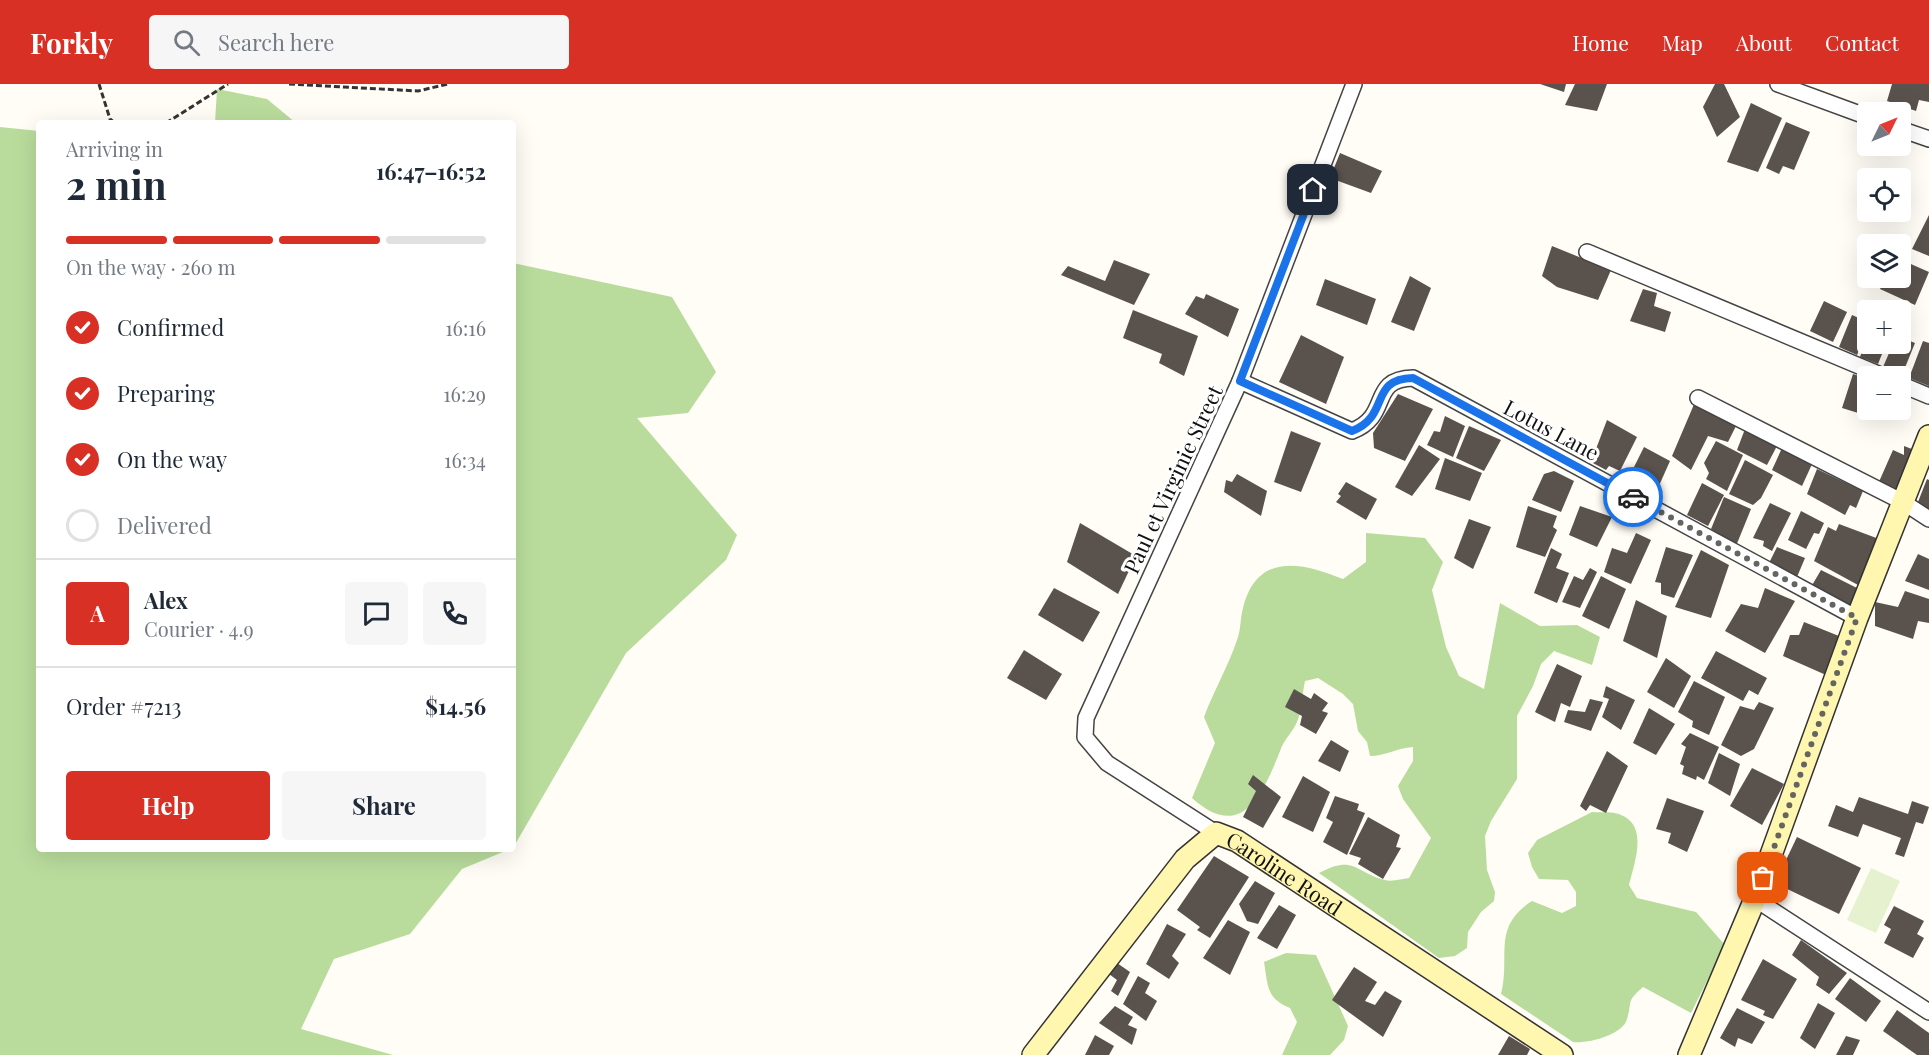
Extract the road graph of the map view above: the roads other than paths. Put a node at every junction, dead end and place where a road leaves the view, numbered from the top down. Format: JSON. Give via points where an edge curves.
{"nodes":[{"id":1,"x":1354,"y":84,"type":"edge"},
{"id":2,"x":1778,"y":84,"type":"edge"},
{"id":3,"x":1857,"y":113,"type":"edge"},
{"id":4,"x":1911,"y":133,"type":"edge"},
{"id":5,"x":1929,"y":139,"type":"edge"},
{"id":6,"x":1587,"y":252,"type":"dead end"},
{"id":7,"x":1859,"y":366,"type":"edge"},
{"id":8,"x":1240,"y":381,"type":"junction"},
{"id":9,"x":1911,"y":389,"type":"edge"},
{"id":10,"x":1929,"y":396,"type":"edge"},
{"id":11,"x":1698,"y":398,"type":"dead end"},
{"id":12,"x":1929,"y":436,"type":"edge"},
{"id":13,"x":1903,"y":502,"type":"junction"},
{"id":14,"x":1929,"y":519,"type":"edge"},
{"id":15,"x":1857,"y":618,"type":"junction"},
{"id":16,"x":1216,"y":833,"type":"junction"},
{"id":17,"x":1755,"y":900,"type":"junction"},
{"id":18,"x":1929,"y":1012,"type":"edge"},
{"id":19,"x":1033,"y":1055,"type":"edge"},
{"id":20,"x":1562,"y":1055,"type":"edge"},
{"id":21,"x":1689,"y":1055,"type":"edge"}],
"edges":[{"from":1,"to":8,"type":"street","name":"Paul et Virginie Street"},
{"from":2,"to":3,"type":"street"},
{"from":4,"to":5,"type":"street"},
{"from":6,"to":7,"type":"street"},
{"from":8,"to":15,"type":"street","name":"Lotus Lane","via":[[1352,431],[1365,426],[1377,413],[1385,387],[1398,378],[1413,378]]},
{"from":8,"to":16,"type":"street","name":"Paul et Virginie Street","via":[[1086,718],[1086,737],[1107,763]]},
{"from":9,"to":10,"type":"street"},
{"from":11,"to":13,"type":"street"},
{"from":12,"to":13,"type":"main road"},
{"from":13,"to":14,"type":"street"},
{"from":13,"to":15,"type":"main road"},
{"from":15,"to":17,"type":"main road"},
{"from":16,"to":19,"type":"main road","name":"Caroline Road","via":[[1185,859]]},
{"from":16,"to":20,"type":"main road","name":"Caroline Road","via":[[1237,840]]},
{"from":17,"to":18,"type":"street"},
{"from":17,"to":21,"type":"main road"}]}
